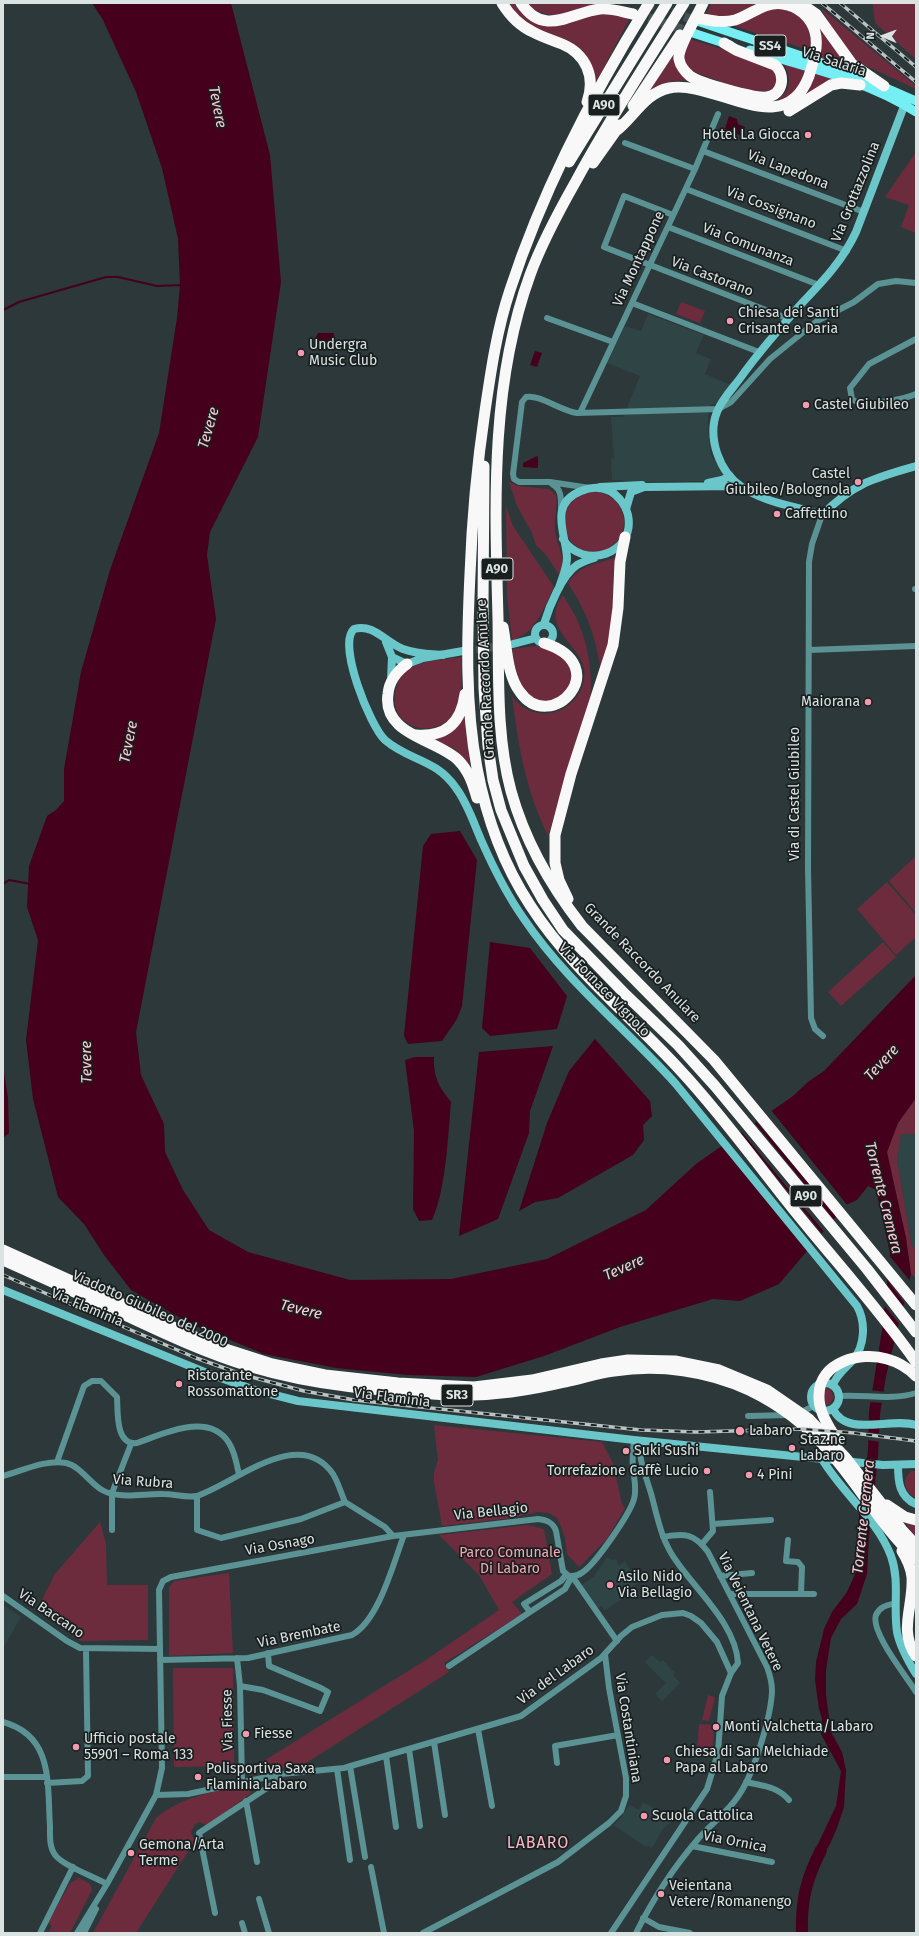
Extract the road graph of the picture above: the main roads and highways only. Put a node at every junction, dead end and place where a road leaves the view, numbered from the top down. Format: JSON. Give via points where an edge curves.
{"nodes":[{"id":1,"x":502,"y":3,"type":"edge"},
{"id":2,"x":521,"y":3,"type":"edge"},
{"id":3,"x":611,"y":3,"type":"edge"},
{"id":4,"x":649,"y":3,"type":"edge"},
{"id":5,"x":667,"y":3,"type":"edge"},
{"id":6,"x":684,"y":3,"type":"edge"},
{"id":7,"x":702,"y":3,"type":"edge"},
{"id":8,"x":800,"y":3,"type":"edge"},
{"id":9,"x":634,"y":13,"type":"joint"},
{"id":10,"x":701,"y":21,"type":"joint"},
{"id":11,"x":693,"y":33,"type":"tunnel mouth"},
{"id":12,"x":724,"y":43,"type":"junction"},
{"id":13,"x":860,"y":85,"type":"junction"},
{"id":14,"x":884,"y":86,"type":"junction"},
{"id":15,"x":726,"y":98,"type":"junction"},
{"id":16,"x":909,"y":101,"type":"edge"},
{"id":17,"x":916,"y":112,"type":"edge"},
{"id":18,"x":616,"y":131,"type":"junction"},
{"id":19,"x":573,"y":138,"type":"junction"},
{"id":20,"x":563,"y":204,"type":"junction"},
{"id":21,"x":541,"y":208,"type":"junction"},
{"id":22,"x":485,"y":409,"type":"junction"},
{"id":23,"x":625,"y":537,"type":"road end"},
{"id":24,"x":497,"y":589,"type":"junction"},
{"id":25,"x":540,"y":640,"type":"road end"},
{"id":26,"x":407,"y":664,"type":"road end"},
{"id":27,"x":468,"y":672,"type":"junction"},
{"id":28,"x":414,"y":735,"type":"junction"},
{"id":29,"x":504,"y":859,"type":"junction"},
{"id":30,"x":582,"y":926,"type":"junction"},
{"id":31,"x":3,"y":1250,"type":"edge"},
{"id":32,"x":3,"y":1260,"type":"edge"},
{"id":33,"x":916,"y":1305,"type":"edge"},
{"id":34,"x":916,"y":1332,"type":"edge"},
{"id":35,"x":916,"y":1362,"type":"edge"},
{"id":36,"x":916,"y":1376,"type":"edge"},
{"id":37,"x":850,"y":1459,"type":"junction"},
{"id":38,"x":878,"y":1499,"type":"junction"},
{"id":39,"x":916,"y":1520,"type":"edge"},
{"id":40,"x":891,"y":1532,"type":"junction"},
{"id":41,"x":916,"y":1545,"type":"edge"},
{"id":42,"x":916,"y":1559,"type":"edge"},
{"id":43,"x":916,"y":1614,"type":"edge"},
{"id":44,"x":916,"y":1646,"type":"edge"},
{"id":45,"x":916,"y":1656,"type":"edge"}],
"edges":[{"from":1,"to":19,"type":"highway","via":[[510,15],[524,27],[571,49],[585,62],[590,74],[591,88]]},
{"from":2,"to":9,"type":"highway","via":[[533,15],[552,21],[567,20],[601,9]]},
{"from":3,"to":9,"type":"main road"},
{"from":4,"to":19,"type":"highway","name":"Grande Raccordo Anulare"},
{"from":5,"to":21,"type":"highway","name":"Grande Raccordo Anulare","number":"A90"},
{"from":6,"to":20,"type":"highway","name":"Grande Raccordo Anulare","number":"A90","via":[[604,130]]},
{"from":7,"to":12,"type":"highway","via":[[679,52],[680,62],[685,71],[695,79],[748,95],[768,97],[777,92],[782,77],[775,65]]},
{"from":7,"to":18,"type":"highway","name":"Grande Raccordo Anulare"},
{"from":8,"to":14,"type":"highway","via":[[818,16],[852,64]]},
{"from":10,"to":14,"type":"main road","name":"Via Salaria","number":"SS4"},
{"from":10,"to":15,"type":"highway","via":[[731,20],[770,5],[785,4],[806,16],[814,30],[816,40],[810,71],[800,94],[789,103],[775,108]]},
{"from":11,"to":12,"type":"main road","name":"Via Salaria","number":"SS4"},
{"from":12,"to":13,"type":"main road","name":"Via Salaria","number":"SS4"},
{"from":13,"to":15,"type":"highway","via":[[831,85],[790,110],[774,114],[762,113]]},
{"from":13,"to":16,"type":"main road","name":"Via Salaria","number":"SS4"},
{"from":14,"to":16,"type":"main road","name":"Via Salaria","number":"SS4"},
{"from":15,"to":18,"type":"highway","via":[[691,88],[667,88],[647,99]]},
{"from":16,"to":17,"type":"main road","name":"Via Salaria"},
{"from":18,"to":20,"type":"highway","name":"Grande Raccordo Anulare"},
{"from":19,"to":21,"type":"highway","name":"Grande Raccordo Anulare"},
{"from":20,"to":24,"type":"highway","name":"Grande Raccordo Anulare","number":"A90","via":[[529,278],[505,372],[496,464]]},
{"from":21,"to":22,"type":"highway","name":"Grande Raccordo Anulare","number":"A90","via":[[503,314]]},
{"from":22,"to":27,"type":"highway","name":"Grande Raccordo Anulare","via":[[472,525]]},
{"from":22,"to":34,"type":"highway","name":"Grande Raccordo Anulare","number":"A90","via":[[482,515],[484,688],[490,763],[501,810],[524,866],[563,930],[697,1066],[862,1263]]},
{"from":23,"to":30,"type":"highway","via":[[620,562],[613,645],[571,774],[555,835],[554,856],[557,872]]},
{"from":24,"to":25,"type":"highway","via":[[509,662],[516,685],[528,701],[550,706],[562,702],[571,694],[576,683],[576,671],[568,655]]},
{"from":24,"to":30,"type":"highway","name":"Grande Raccordo Anulare","number":"A90","via":[[501,728],[512,792],[529,840],[545,874]]},
{"from":26,"to":28,"type":"highway","via":[[390,684],[387,699],[390,713],[399,726]]},
{"from":27,"to":28,"type":"highway","via":[[462,710],[453,724],[442,732]]},
{"from":27,"to":29,"type":"highway","name":"Grande Raccordo Anulare","via":[[476,766],[486,807]]},
{"from":28,"to":29,"type":"highway","via":[[447,752],[465,768],[489,832]]},
{"from":29,"to":35,"type":"highway","name":"Grande Raccordo Anulare","via":[[524,896],[553,939],[685,1075]]},
{"from":30,"to":33,"type":"highway","name":"Grande Raccordo Anulare","number":"A90","via":[[714,1060]]},
{"from":31,"to":37,"type":"highway","name":"Viadotto Giubileo del 2000","number":"SR3","via":[[213,1345],[272,1364],[325,1375],[474,1387],[532,1380],[623,1361],[674,1360],[707,1366],[747,1380],[786,1402],[818,1427]]},
{"from":32,"to":40,"type":"highway","name":"Viadotto Giubileo del 2000","number":"SR3","via":[[193,1346],[263,1370],[330,1384],[446,1395],[479,1395],[532,1389],[601,1373],[631,1369],[678,1370],[714,1377],[768,1400],[805,1427],[826,1448]]},
{"from":36,"to":37,"type":"highway","via":[[895,1361],[871,1356],[843,1362],[826,1374],[819,1388],[820,1405]]},
{"from":37,"to":38,"type":"highway","name":"Viadotto Giubileo del 2000","number":"SR3"},
{"from":38,"to":39,"type":"highway","via":[[905,1517]]},
{"from":38,"to":41,"type":"highway","number":"SR3"},
{"from":40,"to":42,"type":"highway","number":"SR3"},
{"from":40,"to":45,"type":"highway","via":[[911,1570],[912,1588],[907,1632],[910,1646]]},
{"from":43,"to":44,"type":"highway","via":[[913,1631]]}]}
